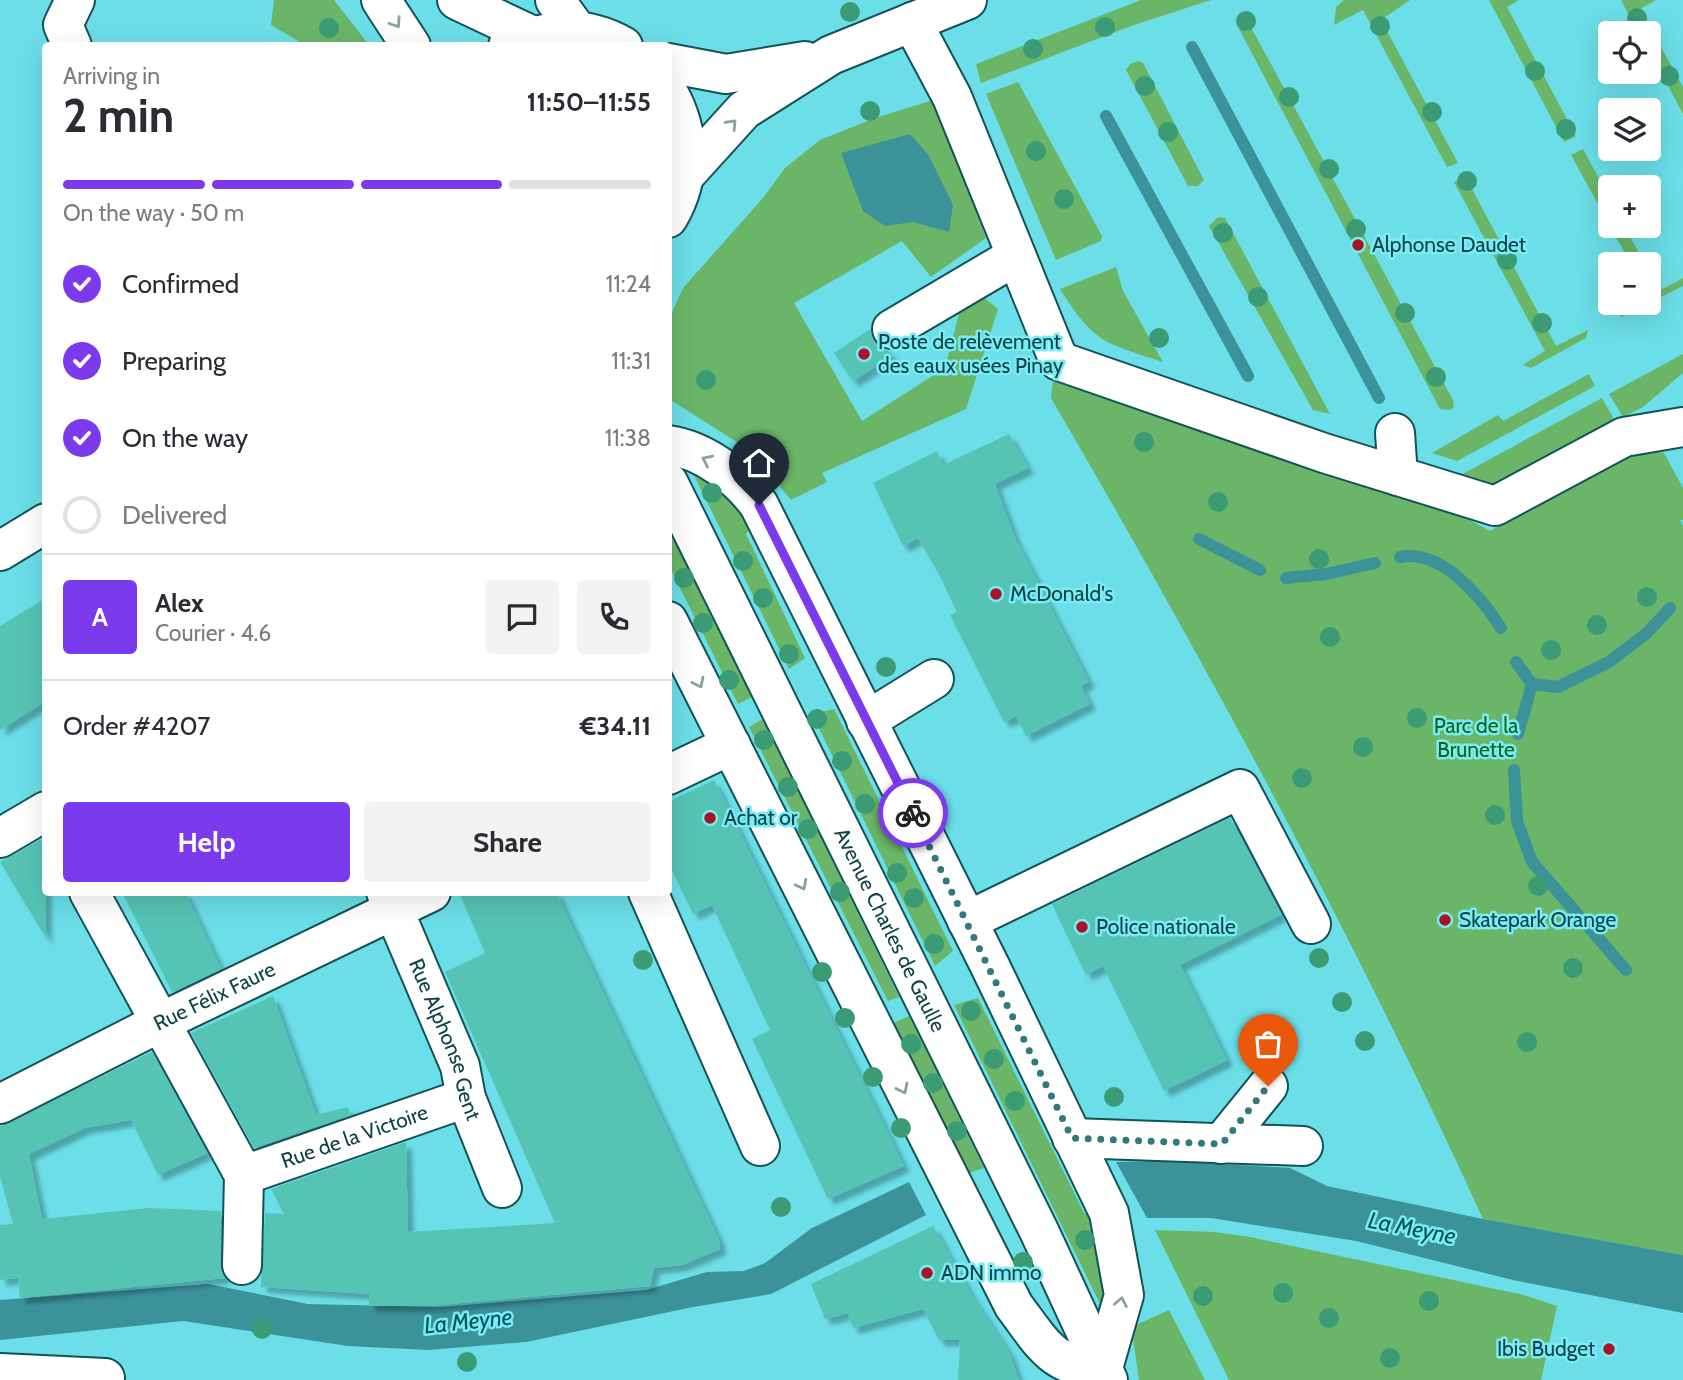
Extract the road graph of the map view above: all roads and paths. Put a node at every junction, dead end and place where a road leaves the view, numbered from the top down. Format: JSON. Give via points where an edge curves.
{"nodes":[{"id":1,"x":75,"y":0,"type":"edge"},
{"id":2,"x":381,"y":0,"type":"edge"},
{"id":3,"x":457,"y":0,"type":"edge"},
{"id":4,"x":967,"y":0,"type":"edge"},
{"id":5,"x":566,"y":14,"type":"edge"},
{"id":6,"x":912,"y":22,"type":"junction"},
{"id":7,"x":520,"y":41,"type":"edge"},
{"id":8,"x":70,"y":42,"type":"edge"},
{"id":9,"x":408,"y":42,"type":"edge"},
{"id":10,"x":616,"y":42,"type":"edge"},
{"id":11,"x":831,"y":55,"type":"junction"},
{"id":12,"x":672,"y":64,"type":"edge"},
{"id":13,"x":672,"y":99,"type":"edge"},
{"id":14,"x":686,"y":174,"type":"junction"},
{"id":15,"x":672,"y":211,"type":"edge"},
{"id":16,"x":1016,"y":256,"type":"junction"},
{"id":17,"x":892,"y":329,"type":"dead end"},
{"id":18,"x":1683,"y":427,"type":"edge"},
{"id":19,"x":1395,"y":433,"type":"dead end"},
{"id":20,"x":672,"y":446,"type":"edge"},
{"id":21,"x":1398,"y":476,"type":"junction"},
{"id":22,"x":672,"y":490,"type":"edge"},
{"id":23,"x":42,"y":525,"type":"edge"},
{"id":24,"x":0,"y":551,"type":"edge"},
{"id":25,"x":672,"y":629,"type":"edge"},
{"id":26,"x":934,"y":679,"type":"dead end"},
{"id":27,"x":866,"y":721,"type":"junction"},
{"id":28,"x":731,"y":745,"type":"junction"},
{"id":29,"x":672,"y":773,"type":"edge"},
{"id":30,"x":42,"y":814,"type":"edge"},
{"id":31,"x":0,"y":838,"type":"edge"},
{"id":32,"x":91,"y":896,"type":"edge"},
{"id":33,"x":413,"y":896,"type":"edge"},
{"id":34,"x":651,"y":896,"type":"edge"},
{"id":35,"x":390,"y":901,"type":"edge"},
{"id":36,"x":967,"y":921,"type":"junction"},
{"id":37,"x":1311,"y":924,"type":"dead end"},
{"id":38,"x":159,"y":1023,"type":"junction"},
{"id":39,"x":1268,"y":1086,"type":"dead end"},
{"id":40,"x":466,"y":1098,"type":"junction"},
{"id":41,"x":0,"y":1104,"type":"edge"},
{"id":42,"x":1072,"y":1138,"type":"junction"},
{"id":43,"x":1222,"y":1144,"type":"junction"},
{"id":44,"x":760,"y":1146,"type":"dead end"},
{"id":45,"x":1303,"y":1146,"type":"dead end"},
{"id":46,"x":244,"y":1175,"type":"junction"},
{"id":47,"x":502,"y":1188,"type":"dead end"},
{"id":48,"x":242,"y":1265,"type":"dead end"},
{"id":49,"x":1041,"y":1340,"type":"junction"},
{"id":50,"x":0,"y":1373,"type":"edge"},
{"id":51,"x":1105,"y":1374,"type":"edge"},
{"id":52,"x":105,"y":1378,"type":"edge"},
{"id":53,"x":1046,"y":1380,"type":"edge"}],
"edges":[{"from":1,"to":8,"type":"main road","via":[[62,25]]},
{"from":2,"to":9,"type":"main road","one_way":true},
{"from":3,"to":7,"type":"main road"},
{"from":4,"to":6,"type":"main road"},
{"from":5,"to":7,"type":"main road"},
{"from":5,"to":10,"type":"main road"},
{"from":6,"to":11,"type":"main road"},
{"from":6,"to":16,"type":"main road","via":[[952,97]]},
{"from":11,"to":12,"type":"main road","via":[[726,74]]},
{"from":14,"to":11,"type":"main road","one_way":true,"via":[[744,110]]},
{"from":13,"to":14,"type":"main road","via":[[686,142]]},
{"from":14,"to":15,"type":"main road"},
{"from":16,"to":17,"type":"main road"},
{"from":16,"to":21,"type":"main road","via":[[1059,361]]},
{"from":18,"to":21,"type":"main road","via":[[1624,437],[1495,506]]},
{"from":19,"to":21,"type":"main road"},
{"from":27,"to":20,"type":"main road","one_way":true,"via":[[744,483]]},
{"from":22,"to":51,"type":"main road","name":"Avenue Charles de Gaulle","via":[[1039,1230]]},
{"from":23,"to":24,"type":"main road"},
{"from":25,"to":28,"type":"main road","one_way":true},
{"from":26,"to":27,"type":"main road"},
{"from":27,"to":36,"type":"main road"},
{"from":28,"to":29,"type":"main road"},
{"from":28,"to":49,"type":"main road","one_way":true,"via":[[960,1204],[1014,1306]]},
{"from":30,"to":31,"type":"main road"},
{"from":32,"to":38,"type":"main road"},
{"from":33,"to":35,"type":"main road","name":"Rue Félix Faure"},
{"from":34,"to":44,"type":"main road"},
{"from":35,"to":38,"type":"main road","name":"Rue Félix Faure"},
{"from":35,"to":40,"type":"main road","name":"Rue Alphonse Gent","via":[[460,1066]]},
{"from":36,"to":37,"type":"main road","via":[[1240,789]]},
{"from":36,"to":42,"type":"main road"},
{"from":38,"to":41,"type":"main road","name":"Rue Félix Faure"},
{"from":38,"to":46,"type":"main road"},
{"from":39,"to":43,"type":"main road"},
{"from":40,"to":46,"type":"main road","name":"Rue de la Victoire"},
{"from":40,"to":47,"type":"main road","name":"Rue Alphonse Gent"},
{"from":42,"to":43,"type":"main road"},
{"from":51,"to":42,"type":"main road","one_way":true,"via":[[1124,1295],[1109,1213]]},
{"from":43,"to":45,"type":"main road"},
{"from":46,"to":48,"type":"main road"},
{"from":49,"to":51,"type":"main road","via":[[1054,1356],[1080,1369]]},
{"from":49,"to":53,"type":"main road"},
{"from":50,"to":52,"type":"main road"}]}
